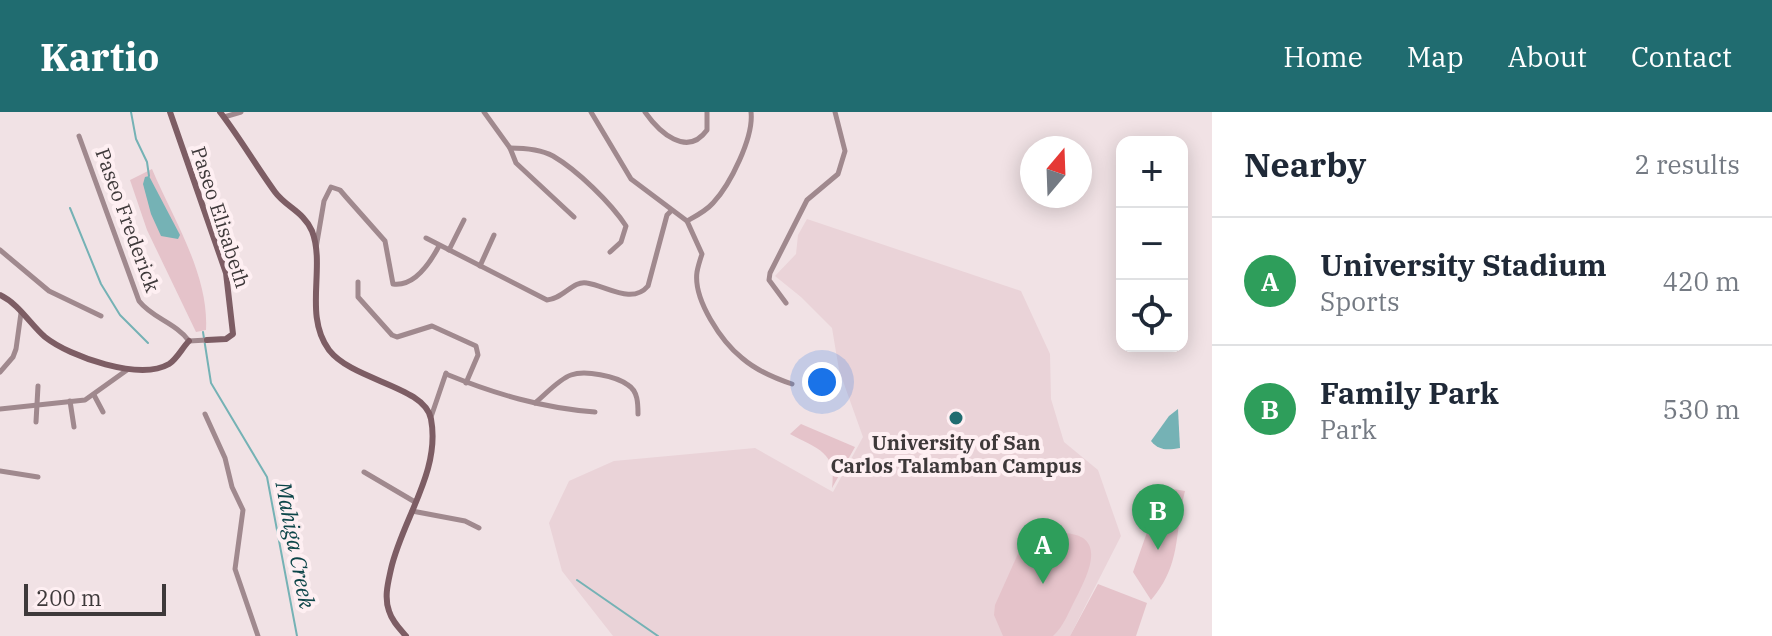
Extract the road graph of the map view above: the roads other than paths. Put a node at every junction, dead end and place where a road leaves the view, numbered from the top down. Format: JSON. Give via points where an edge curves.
{"nodes":[{"id":1,"x":170,"y":112,"type":"edge"},
{"id":2,"x":241,"y":112,"type":"edge"},
{"id":3,"x":484,"y":112,"type":"edge"},
{"id":4,"x":591,"y":112,"type":"edge"},
{"id":5,"x":645,"y":112,"type":"edge"},
{"id":6,"x":707,"y":112,"type":"edge"},
{"id":7,"x":751,"y":112,"type":"edge"},
{"id":8,"x":835,"y":112,"type":"edge"},
{"id":9,"x":222,"y":115,"type":"edge"},
{"id":10,"x":79,"y":136,"type":"dead end"},
{"id":11,"x":510,"y":148,"type":"junction"},
{"id":12,"x":671,"y":211,"type":"junction"},
{"id":13,"x":574,"y":217,"type":"dead end"},
{"id":14,"x":464,"y":220,"type":"dead end"},
{"id":15,"x":687,"y":221,"type":"junction"},
{"id":16,"x":494,"y":235,"type":"dead end"},
{"id":17,"x":426,"y":238,"type":"dead end"},
{"id":18,"x":439,"y":246,"type":"junction"},
{"id":19,"x":315,"y":249,"type":"junction"},
{"id":20,"x":0,"y":250,"type":"edge"},
{"id":21,"x":449,"y":250,"type":"junction"},
{"id":22,"x":610,"y":252,"type":"dead end"},
{"id":23,"x":480,"y":266,"type":"junction"},
{"id":24,"x":358,"y":282,"type":"dead end"},
{"id":25,"x":0,"y":295,"type":"edge"},
{"id":26,"x":786,"y":303,"type":"dead end"},
{"id":27,"x":21,"y":313,"type":"junction"},
{"id":28,"x":101,"y":316,"type":"dead end"},
{"id":29,"x":204,"y":339,"type":"joint"},
{"id":30,"x":189,"y":341,"type":"junction"},
{"id":31,"x":127,"y":370,"type":"junction"},
{"id":32,"x":0,"y":372,"type":"edge"},
{"id":33,"x":466,"y":383,"type":"junction"},
{"id":34,"x":792,"y":384,"type":"dead end"},
{"id":35,"x":38,"y":386,"type":"dead end"},
{"id":36,"x":94,"y":395,"type":"junction"},
{"id":37,"x":70,"y":401,"type":"junction"},
{"id":38,"x":534,"y":403,"type":"junction"},
{"id":39,"x":36,"y":404,"type":"junction"},
{"id":40,"x":0,"y":409,"type":"edge"},
{"id":41,"x":103,"y":412,"type":"dead end"},
{"id":42,"x":595,"y":412,"type":"dead end"},
{"id":43,"x":205,"y":414,"type":"dead end"},
{"id":44,"x":638,"y":414,"type":"dead end"},
{"id":45,"x":431,"y":417,"type":"junction"},
{"id":46,"x":36,"y":422,"type":"dead end"},
{"id":47,"x":74,"y":427,"type":"dead end"},
{"id":48,"x":0,"y":471,"type":"edge"},
{"id":49,"x":364,"y":472,"type":"dead end"},
{"id":50,"x":38,"y":477,"type":"dead end"},
{"id":51,"x":415,"y":502,"type":"junction"},
{"id":52,"x":412,"y":511,"type":"junction"},
{"id":53,"x":479,"y":528,"type":"dead end"},
{"id":54,"x":258,"y":636,"type":"edge"},
{"id":55,"x":406,"y":636,"type":"edge"}],
"edges":[{"from":1,"to":29,"type":"street","name":"Paseo Elisabeth","via":[[230,295],[233,334]]},
{"from":2,"to":9,"type":"street"},
{"from":3,"to":11,"type":"street"},
{"from":4,"to":12,"type":"street","via":[[631,179]]},
{"from":5,"to":6,"type":"street","via":[[665,135],[692,143],[707,130]]},
{"from":7,"to":15,"type":"street","via":[[749,133],[729,180],[711,206]]},
{"from":8,"to":26,"type":"street","via":[[845,151],[838,174],[807,200],[770,273],[769,280]]},
{"from":9,"to":19,"type":"street","via":[[275,192],[308,223]]},
{"from":10,"to":30,"type":"street","name":"Paseo Frederick","via":[[139,301]]},
{"from":11,"to":13,"type":"street","via":[[516,163]]},
{"from":11,"to":22,"type":"street","via":[[552,156],[609,205],[626,226],[621,242]]},
{"from":12,"to":15,"type":"street"},
{"from":12,"to":23,"type":"street","via":[[643,292],[613,292],[585,282],[547,300]]},
{"from":14,"to":21,"type":"street"},
{"from":15,"to":34,"type":"street","via":[[702,254],[697,273],[703,307],[742,359]]},
{"from":16,"to":23,"type":"street"},
{"from":17,"to":18,"type":"street"},
{"from":18,"to":19,"type":"street","via":[[430,264],[402,285],[393,284],[385,241],[340,190],[331,187]]},
{"from":18,"to":21,"type":"street"},
{"from":19,"to":45,"type":"street","via":[[317,318],[330,350],[352,369],[419,398]]},
{"from":20,"to":28,"type":"street","via":[[49,291]]},
{"from":21,"to":23,"type":"street"},
{"from":24,"to":33,"type":"street","via":[[358,297],[392,335],[432,326],[476,346],[478,355]]},
{"from":25,"to":27,"type":"street"},
{"from":27,"to":31,"type":"street","via":[[51,341]]},
{"from":27,"to":32,"type":"street","via":[[16,349]]},
{"from":29,"to":30,"type":"street","name":"Paseo Elisabeth"},
{"from":30,"to":31,"type":"street","via":[[168,365]]},
{"from":31,"to":36,"type":"street"},
{"from":33,"to":38,"type":"street"},
{"from":33,"to":45,"type":"street","via":[[446,373]]},
{"from":35,"to":39,"type":"street"},
{"from":36,"to":37,"type":"street"},
{"from":36,"to":41,"type":"street"},
{"from":37,"to":39,"type":"street"},
{"from":37,"to":47,"type":"street"},
{"from":38,"to":42,"type":"street"},
{"from":38,"to":44,"type":"street","via":[[569,375],[581,373],[630,385]]},
{"from":39,"to":40,"type":"street"},
{"from":39,"to":46,"type":"street"},
{"from":43,"to":54,"type":"street","via":[[243,510],[235,569]]},
{"from":45,"to":51,"type":"street","via":[[432,451]]},
{"from":48,"to":50,"type":"street"},
{"from":49,"to":51,"type":"street"},
{"from":51,"to":52,"type":"street"},
{"from":52,"to":53,"type":"street"},
{"from":52,"to":55,"type":"street","via":[[387,588],[393,621]]}]}
